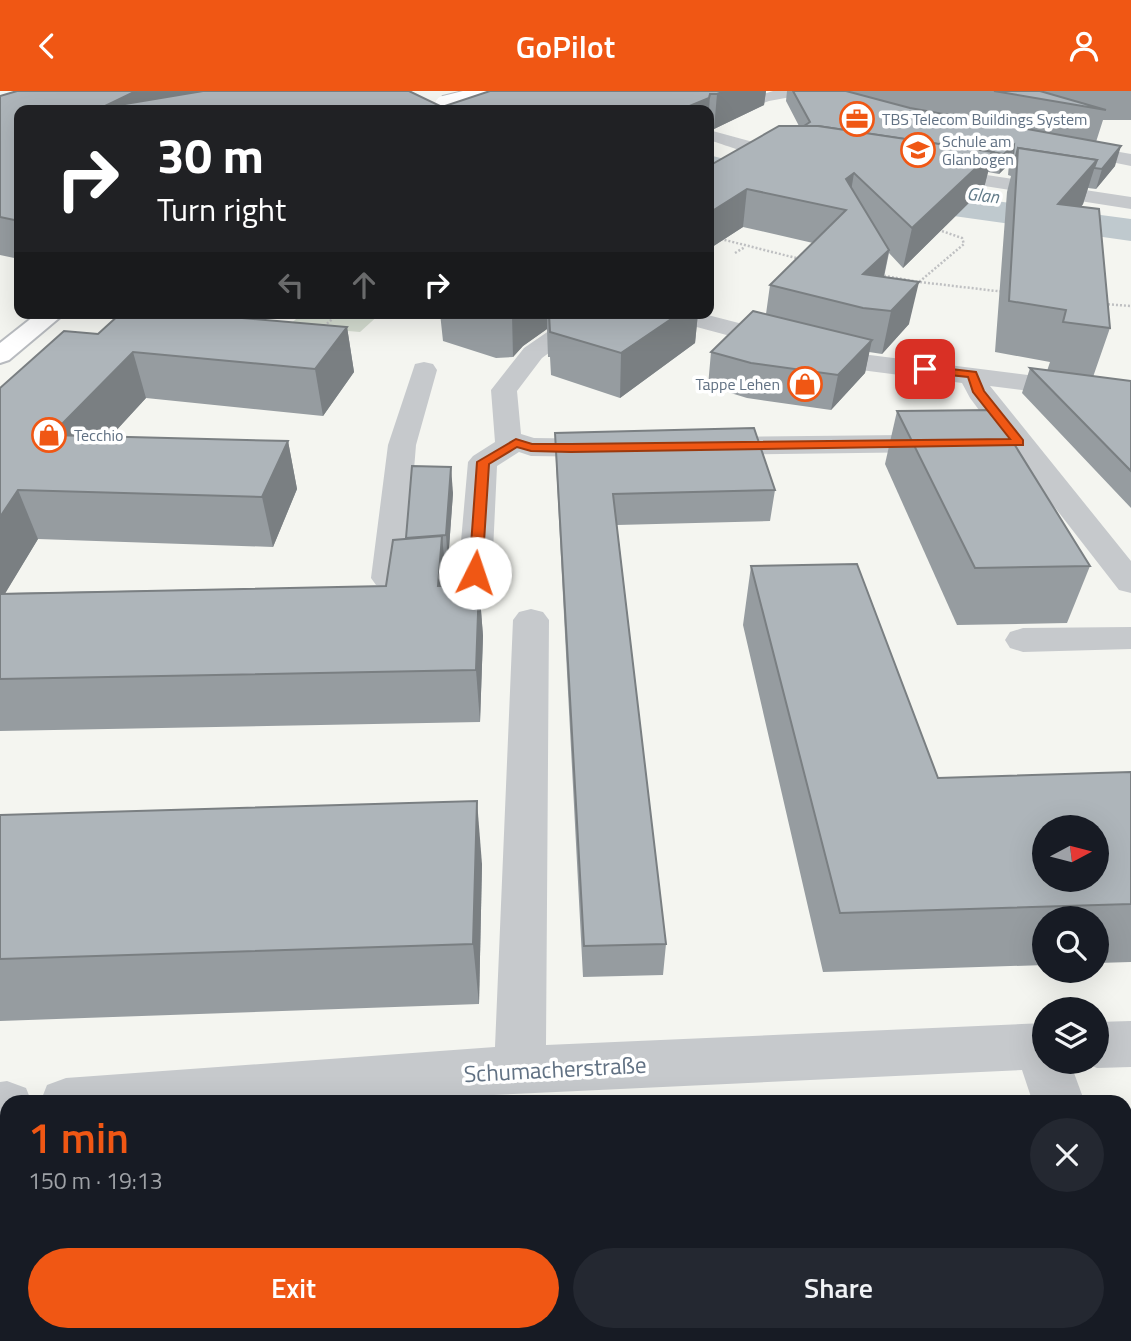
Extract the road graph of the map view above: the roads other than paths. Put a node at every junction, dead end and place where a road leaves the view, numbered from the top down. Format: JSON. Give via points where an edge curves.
{"nodes":[{"id":1,"x":500,"y":91,"type":"edge"},
{"id":2,"x":809,"y":92,"type":"edge"},
{"id":3,"x":444,"y":105,"type":"edge"},
{"id":4,"x":714,"y":115,"type":"edge"},
{"id":5,"x":714,"y":136,"type":"edge"},
{"id":6,"x":1055,"y":146,"type":"edge"},
{"id":7,"x":813,"y":153,"type":"edge"},
{"id":8,"x":1131,"y":160,"type":"edge"},
{"id":9,"x":922,"y":171,"type":"edge"},
{"id":10,"x":1131,"y":203,"type":"edge"},
{"id":11,"x":45,"y":319,"type":"edge"},
{"id":12,"x":582,"y":319,"type":"edge"},
{"id":13,"x":694,"y":319,"type":"edge"},
{"id":14,"x":0,"y":355,"type":"edge"},
{"id":15,"x":424,"y":370,"type":"dead end"},
{"id":16,"x":972,"y":375,"type":"junction"},
{"id":17,"x":1131,"y":395,"type":"edge"},
{"id":18,"x":516,"y":442,"type":"junction"},
{"id":19,"x":1019,"y":442,"type":"junction"},
{"id":20,"x":640,"y":447,"type":"edge"},
{"id":21,"x":681,"y":447,"type":"edge"},
{"id":22,"x":1131,"y":583,"type":"edge"},
{"id":23,"x":531,"y":620,"type":"dead end"},
{"id":24,"x":1131,"y":638,"type":"edge"},
{"id":25,"x":1023,"y":639,"type":"dead end"},
{"id":26,"x":1131,"y":1044,"type":"edge"},
{"id":27,"x":1109,"y":1045,"type":"edge"},
{"id":28,"x":1032,"y":1046,"type":"edge"},
{"id":29,"x":520,"y":1070,"type":"junction"},
{"id":30,"x":1050,"y":1074,"type":"edge"},
{"id":31,"x":381,"y":1090,"type":"edge"},
{"id":32,"x":254,"y":1095,"type":"edge"},
{"id":33,"x":1057,"y":1095,"type":"edge"}],
"edges":[{"from":1,"to":3,"type":"main road","bridge":true},
{"from":2,"to":4,"type":"street","via":[[766,97]]},
{"from":5,"to":7,"type":"street","via":[[774,153]]},
{"from":6,"to":8,"type":"street"},
{"from":9,"to":10,"type":"street"},
{"from":11,"to":14,"type":"main road"},
{"from":12,"to":18,"type":"street","via":[[533,353],[504,390],[507,439]]},
{"from":13,"to":16,"type":"street","via":[[853,361]]},
{"from":15,"to":18,"type":"street","via":[[402,445],[388,578],[475,573],[483,462]]},
{"from":16,"to":17,"type":"street"},
{"from":16,"to":19,"type":"street","via":[[979,392]]},
{"from":18,"to":20,"type":"street","via":[[531,447]]},
{"from":19,"to":21,"type":"street"},
{"from":19,"to":22,"type":"street"},
{"from":23,"to":29,"type":"street"},
{"from":24,"to":25,"type":"street"},
{"from":26,"to":27,"type":"street"},
{"from":28,"to":29,"type":"street","name":"Schumacherstraße"},
{"from":29,"to":31,"type":"street","name":"Schumacherstraße"},
{"from":30,"to":33,"type":"street"},
{"from":31,"to":32,"type":"street","name":"Schumacherstraße"}]}
